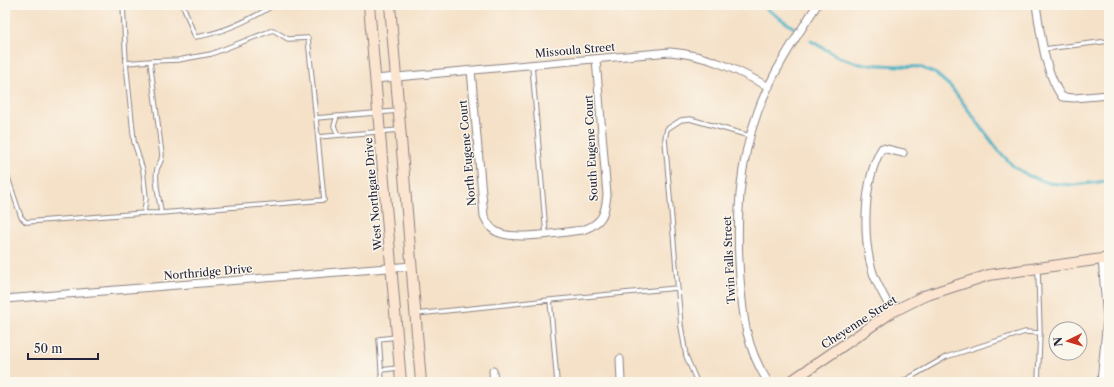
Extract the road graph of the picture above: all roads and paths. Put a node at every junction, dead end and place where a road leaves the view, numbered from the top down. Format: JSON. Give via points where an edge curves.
{"nodes":[{"id":1,"x":123,"y":5,"type":"edge"},
{"id":2,"x":183,"y":5,"type":"edge"},
{"id":3,"x":274,"y":5,"type":"edge"},
{"id":4,"x":369,"y":5,"type":"edge"},
{"id":5,"x":390,"y":5,"type":"edge"},
{"id":6,"x":817,"y":5,"type":"edge"},
{"id":7,"x":1036,"y":5,"type":"edge"},
{"id":8,"x":1109,"y":40,"type":"edge"},
{"id":9,"x":1044,"y":49,"type":"junction"},
{"id":10,"x":596,"y":59,"type":"junction"},
{"id":11,"x":150,"y":61,"type":"junction"},
{"id":12,"x":126,"y":63,"type":"junction"},
{"id":13,"x":532,"y":65,"type":"junction"},
{"id":14,"x":471,"y":70,"type":"junction"},
{"id":15,"x":396,"y":77,"type":"junction"},
{"id":16,"x":375,"y":79,"type":"junction"},
{"id":17,"x":769,"y":87,"type":"junction"},
{"id":18,"x":1109,"y":95,"type":"edge"},
{"id":19,"x":399,"y":110,"type":"junction"},
{"id":20,"x":378,"y":113,"type":"junction"},
{"id":21,"x":337,"y":116,"type":"junction"},
{"id":22,"x":316,"y":118,"type":"junction"},
{"id":23,"x":401,"y":129,"type":"junction"},
{"id":24,"x":380,"y":131,"type":"junction"},
{"id":25,"x":338,"y":135,"type":"junction"},
{"id":26,"x":751,"y":136,"type":"junction"},
{"id":27,"x":318,"y":137,"type":"junction"},
{"id":28,"x":903,"y":153,"type":"dead end"},
{"id":29,"x":5,"y":169,"type":"edge"},
{"id":30,"x":144,"y":213,"type":"junction"},
{"id":31,"x":161,"y":213,"type":"junction"},
{"id":32,"x":544,"y":234,"type":"junction"},
{"id":33,"x":1105,"y":259,"type":"edge"},
{"id":34,"x":412,"y":266,"type":"junction"},
{"id":35,"x":1038,"y":267,"type":"junction"},
{"id":36,"x":391,"y":268,"type":"junction"},
{"id":37,"x":677,"y":288,"type":"junction"},
{"id":38,"x":5,"y":299,"type":"edge"},
{"id":39,"x":550,"y":300,"type":"junction"},
{"id":40,"x":892,"y":312,"type":"junction"},
{"id":41,"x":416,"y":314,"type":"junction"},
{"id":42,"x":1040,"y":333,"type":"junction"},
{"id":43,"x":397,"y":337,"type":"junction"},
{"id":44,"x":620,"y":359,"type":"dead end"},
{"id":45,"x":399,"y":368,"type":"junction"},
{"id":46,"x":381,"y":370,"type":"junction"},
{"id":47,"x":493,"y":371,"type":"dead end"},
{"id":48,"x":382,"y":382,"type":"edge"},
{"id":49,"x":400,"y":382,"type":"edge"},
{"id":50,"x":421,"y":382,"type":"edge"},
{"id":51,"x":494,"y":382,"type":"edge"},
{"id":52,"x":557,"y":382,"type":"edge"},
{"id":53,"x":621,"y":382,"type":"edge"},
{"id":54,"x":697,"y":382,"type":"edge"},
{"id":55,"x":768,"y":382,"type":"edge"},
{"id":56,"x":790,"y":382,"type":"edge"},
{"id":57,"x":902,"y":382,"type":"edge"},
{"id":58,"x":1038,"y":382,"type":"edge"},
{"id":59,"x":1101,"y":382,"type":"edge"}],
"edges":[{"from":1,"to":12,"type":"lane"},
{"from":2,"to":3,"type":"lane","via":[[195,37],[233,27]]},
{"from":4,"to":16,"type":"main road","name":"West Northgate Drive"},
{"from":5,"to":15,"type":"main road"},
{"from":6,"to":17,"type":"street","name":"Twin Falls Street","via":[[785,55]]},
{"from":7,"to":9,"type":"street"},
{"from":8,"to":9,"type":"lane"},
{"from":9,"to":18,"type":"street","via":[[1055,87],[1062,96],[1074,98]]},
{"from":10,"to":13,"type":"street","name":"Missoula Street"},
{"from":10,"to":17,"type":"street","name":"Missoula Street","via":[[670,52],[693,54],[712,59]]},
{"from":10,"to":32,"type":"street","name":"South Eugene Court","via":[[607,195],[605,209],[600,221],[594,226],[583,230]]},
{"from":11,"to":12,"type":"lane"},
{"from":11,"to":22,"type":"lane","via":[[178,60],[211,54],[273,30],[288,39],[308,38]]},
{"from":11,"to":31,"type":"lane","via":[[162,155],[157,176]]},
{"from":12,"to":30,"type":"lane","via":[[134,142],[143,170],[146,198]]},
{"from":13,"to":14,"type":"street","name":"Missoula Street"},
{"from":13,"to":32,"type":"lane"},
{"from":14,"to":15,"type":"street","name":"Missoula Street"},
{"from":14,"to":32,"type":"street","name":"North Eugene Court","via":[[484,216],[495,232],[504,235]]},
{"from":15,"to":16,"type":"street","name":"Missoula Street"},
{"from":15,"to":19,"type":"main road"},
{"from":16,"to":20,"type":"main road","name":"West Northgate Drive"},
{"from":17,"to":26,"type":"street","name":"Twin Falls Street","via":[[758,111]]},
{"from":19,"to":20,"type":"lane"},
{"from":19,"to":23,"type":"main road"},
{"from":20,"to":21,"type":"lane"},
{"from":20,"to":24,"type":"main road","name":"West Northgate Drive"},
{"from":21,"to":22,"type":"lane"},
{"from":21,"to":25,"type":"lane","via":[[334,126]]},
{"from":22,"to":27,"type":"lane"},
{"from":23,"to":24,"type":"lane"},
{"from":23,"to":34,"type":"main road"},
{"from":24,"to":25,"type":"lane"},
{"from":24,"to":36,"type":"main road","name":"West Northgate Drive"},
{"from":25,"to":27,"type":"lane"},
{"from":26,"to":37,"type":"lane","via":[[690,119],[681,120],[667,129],[665,139]]},
{"from":26,"to":55,"type":"street","name":"Twin Falls Street","via":[[744,161],[739,197],[738,248],[746,332],[751,350]]},
{"from":27,"to":31,"type":"lane","via":[[324,200]]},
{"from":28,"to":40,"type":"street","via":[[882,148],[875,161],[870,181],[866,222],[873,274]]},
{"from":29,"to":30,"type":"lane","via":[[21,217],[26,222]]},
{"from":30,"to":31,"type":"lane"},
{"from":33,"to":35,"type":"main road","name":"Cheyenne Street"},
{"from":33,"to":59,"type":"street","via":[[1107,320]]},
{"from":34,"to":36,"type":"street","name":"Northridge Drive"},
{"from":34,"to":41,"type":"main road"},
{"from":35,"to":40,"type":"main road","name":"Cheyenne Street","via":[[989,275],[958,284],[924,296]]},
{"from":35,"to":42,"type":"lane"},
{"from":36,"to":38,"type":"street","name":"Northridge Drive"},
{"from":36,"to":43,"type":"main road","name":"West Northgate Drive"},
{"from":37,"to":39,"type":"lane"},
{"from":37,"to":54,"type":"lane","via":[[686,356]]},
{"from":39,"to":41,"type":"lane"},
{"from":39,"to":52,"type":"lane"},
{"from":40,"to":56,"type":"main road","name":"Cheyenne Street"},
{"from":41,"to":50,"type":"main road"},
{"from":42,"to":57,"type":"lane","via":[[1025,332],[946,357]]},
{"from":42,"to":58,"type":"lane"},
{"from":43,"to":45,"type":"main road","name":"West Northgate Drive"},
{"from":43,"to":46,"type":"lane","via":[[379,339]]},
{"from":44,"to":53,"type":"street"},
{"from":45,"to":46,"type":"lane"},
{"from":45,"to":49,"type":"main road","name":"West Northgate Drive"},
{"from":46,"to":48,"type":"lane"},
{"from":47,"to":51,"type":"street"}]}
